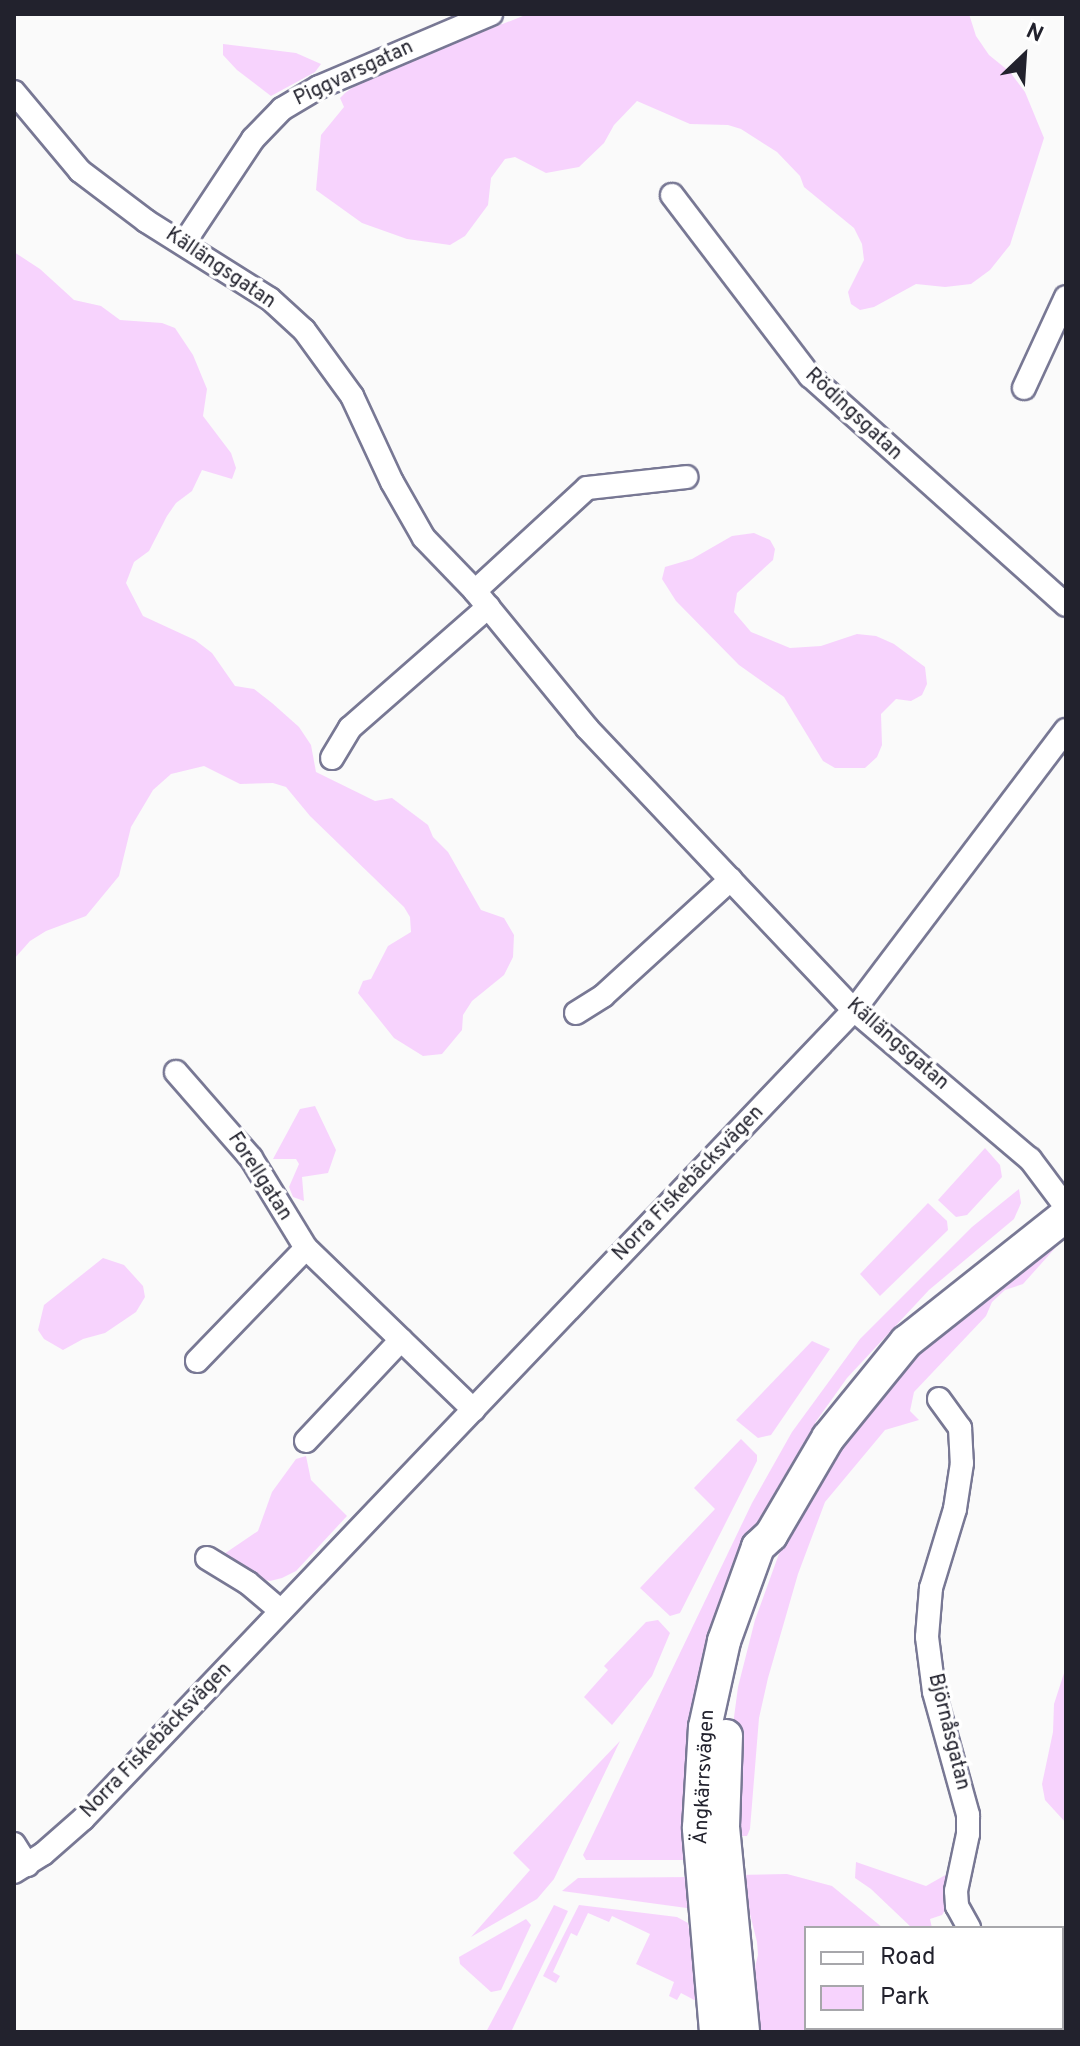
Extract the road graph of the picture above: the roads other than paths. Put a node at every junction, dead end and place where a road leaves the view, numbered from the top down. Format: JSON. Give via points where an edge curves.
{"nodes":[{"id":1,"x":491,"y":14,"type":"edge"},
{"id":2,"x":14,"y":92,"type":"edge"},
{"id":3,"x":672,"y":195,"type":"dead end"},
{"id":4,"x":184,"y":243,"type":"junction"},
{"id":5,"x":1066,"y":297,"type":"edge"},
{"id":6,"x":1024,"y":388,"type":"dead end"},
{"id":7,"x":686,"y":477,"type":"dead end"},
{"id":8,"x":481,"y":599,"type":"junction"},
{"id":9,"x":1066,"y":605,"type":"edge"},
{"id":10,"x":1066,"y":730,"type":"edge"},
{"id":11,"x":332,"y":758,"type":"dead end"},
{"id":12,"x":731,"y":879,"type":"junction"},
{"id":13,"x":854,"y":1010,"type":"junction"},
{"id":14,"x":576,"y":1013,"type":"dead end"},
{"id":15,"x":176,"y":1072,"type":"dead end"},
{"id":16,"x":1066,"y":1207,"type":"edge"},
{"id":17,"x":1066,"y":1215,"type":"edge"},
{"id":18,"x":306,"y":1248,"type":"junction"},
{"id":19,"x":401,"y":1340,"type":"junction"},
{"id":20,"x":197,"y":1361,"type":"dead end"},
{"id":21,"x":939,"y":1399,"type":"dead end"},
{"id":22,"x":474,"y":1410,"type":"junction"},
{"id":23,"x":306,"y":1441,"type":"dead end"},
{"id":24,"x":771,"y":1535,"type":"junction"},
{"id":25,"x":207,"y":1558,"type":"dead end"},
{"id":26,"x":281,"y":1611,"type":"junction"},
{"id":27,"x":14,"y":1844,"type":"edge"},
{"id":28,"x":20,"y":1869,"type":"edge"},
{"id":29,"x":968,"y":1926,"type":"edge"},
{"id":30,"x":716,"y":2032,"type":"edge"},
{"id":31,"x":743,"y":2032,"type":"edge"}],
"edges":[{"from":1,"to":4,"type":"street","name":"Piggvarsgatan","via":[[319,87],[282,109],[253,139]]},
{"from":2,"to":4,"type":"street","name":"Källängsgatan","via":[[80,171]]},
{"from":3,"to":9,"type":"street","name":"Rödingsgatan","via":[[810,376]]},
{"from":4,"to":8,"type":"street","name":"Källängsgatan","via":[[270,299],[315,343],[352,396],[422,533]]},
{"from":5,"to":6,"type":"street"},
{"from":7,"to":8,"type":"street","via":[[587,488]]},
{"from":8,"to":11,"type":"street","via":[[350,728]]},
{"from":8,"to":12,"type":"street","name":"Källängsgatan","via":[[587,728]]},
{"from":10,"to":13,"type":"street","name":"Norra Fiskebäcksvägen"},
{"from":12,"to":13,"type":"street","name":"Källängsgatan"},
{"from":12,"to":14,"type":"street","via":[[603,996]]},
{"from":13,"to":16,"type":"street","name":"Källängsgatan","via":[[1030,1159]]},
{"from":13,"to":22,"type":"street","name":"Norra Fiskebäcksvägen"},
{"from":15,"to":18,"type":"street","name":"Forellgatan","via":[[251,1158]]},
{"from":17,"to":24,"type":"street","name":"Ängkärrsvägen","via":[[906,1342],[828,1438]]},
{"from":18,"to":19,"type":"street","name":"Forellgatan"},
{"from":18,"to":20,"type":"street"},
{"from":19,"to":22,"type":"street","name":"Forellgatan"},
{"from":19,"to":23,"type":"street"},
{"from":21,"to":29,"type":"street","name":"Björnåsgatan","via":[[960,1428],[962,1463],[955,1509],[931,1588],[927,1637],[934,1692],[966,1806],[968,1834],[956,1891]]},
{"from":22,"to":26,"type":"street","name":"Norra Fiskebäcksvägen"},
{"from":24,"to":30,"type":"street","name":"Ängkärrsvägen","via":[[758,1547],[724,1641],[705,1727],[699,1828]]},
{"from":24,"to":31,"type":"street","name":"Ängkärrsvägen","via":[[773,1550],[732,1681],[724,1771],[723,1827]]},
{"from":25,"to":26,"type":"street","via":[[263,1593]]},
{"from":26,"to":28,"type":"street","name":"Norra Fiskebäcksvägen","via":[[83,1819]]},
{"from":27,"to":28,"type":"street","name":"Norra Fiskebäcksvägen"}]}
